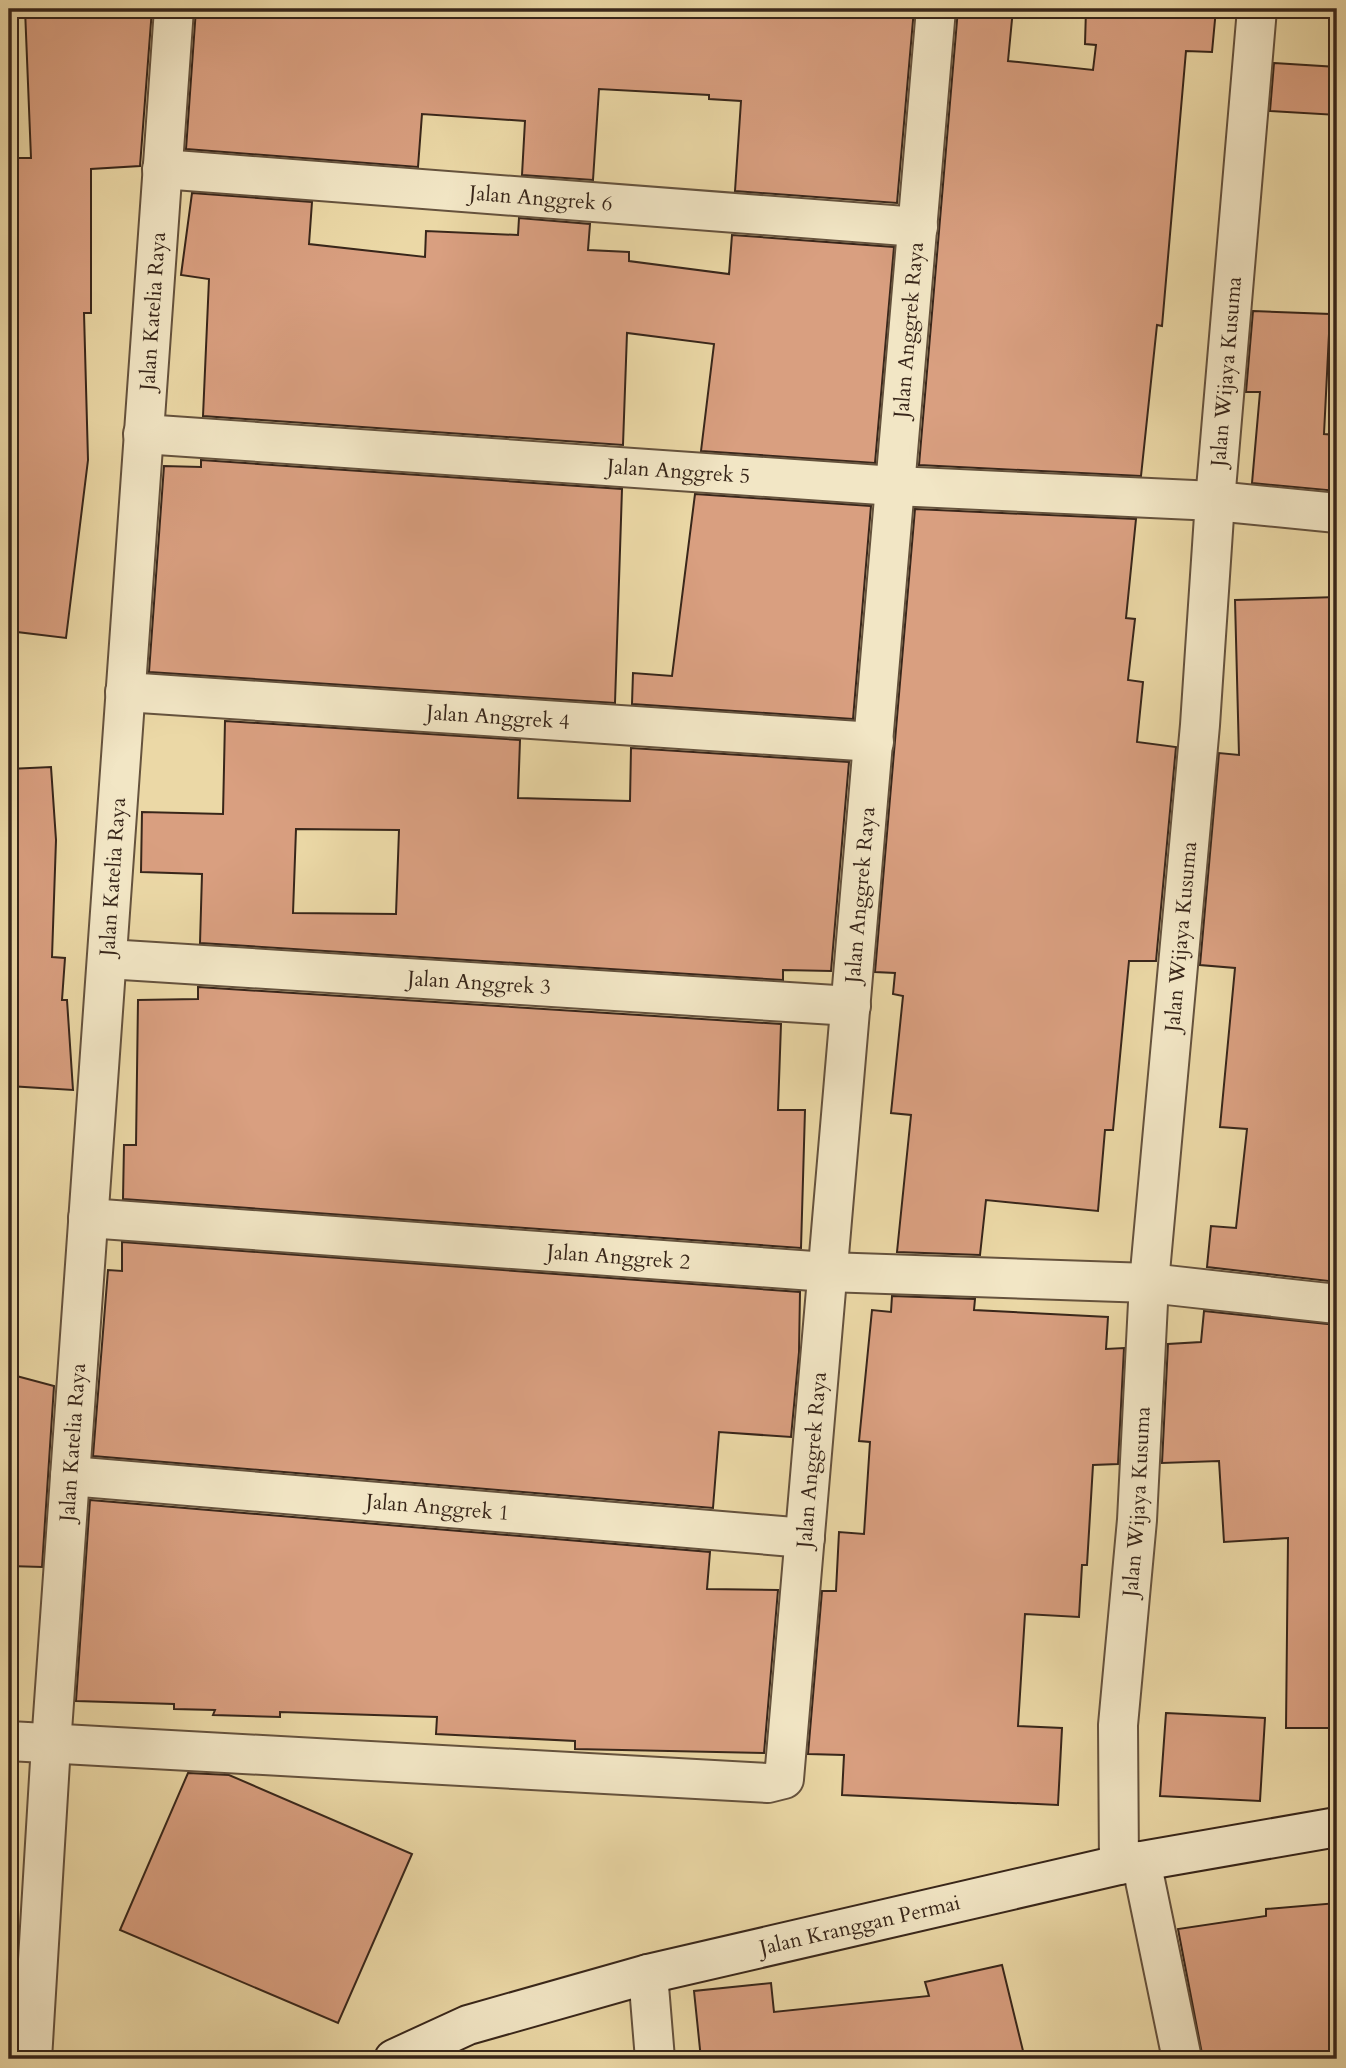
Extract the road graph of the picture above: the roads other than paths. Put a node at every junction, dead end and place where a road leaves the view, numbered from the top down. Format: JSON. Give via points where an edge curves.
{"nodes":[{"id":1,"x":174,"y":9,"type":"edge"},
{"id":2,"x":936,"y":9,"type":"edge"},
{"id":3,"x":1257,"y":9,"type":"edge"},
{"id":4,"x":162,"y":169,"type":"junction"},
{"id":5,"x":918,"y":227,"type":"junction"},
{"id":6,"x":143,"y":433,"type":"junction"},
{"id":7,"x":895,"y":486,"type":"junction"},
{"id":8,"x":1215,"y":501,"type":"junction"},
{"id":9,"x":1337,"y":513,"type":"edge"},
{"id":10,"x":125,"y":692,"type":"junction"},
{"id":11,"x":874,"y":742,"type":"junction"},
{"id":12,"x":107,"y":959,"type":"junction"},
{"id":13,"x":851,"y":1006,"type":"junction"},
{"id":14,"x":88,"y":1218,"type":"junction"},
{"id":15,"x":827,"y":1272,"type":"junction"},
{"id":16,"x":1149,"y":1283,"type":"junction"},
{"id":17,"x":1337,"y":1304,"type":"edge"},
{"id":18,"x":70,"y":1476,"type":"junction"},
{"id":19,"x":805,"y":1538,"type":"junction"},
{"id":20,"x":9,"y":1741,"type":"edge"},
{"id":21,"x":51,"y":1745,"type":"junction"},
{"id":22,"x":1337,"y":1828,"type":"edge"},
{"id":23,"x":1130,"y":1863,"type":"junction"},
{"id":24,"x":649,"y":1974,"type":"junction"},
{"id":25,"x":32,"y":2059,"type":"edge"},
{"id":26,"x":394,"y":2059,"type":"edge"},
{"id":27,"x":655,"y":2059,"type":"edge"},
{"id":28,"x":1182,"y":2059,"type":"edge"}],
"edges":[{"from":1,"to":4,"type":"street","name":"Jalan Katelia Raya"},
{"from":2,"to":5,"type":"street","name":"Jalan Anggrek Raya"},
{"from":3,"to":8,"type":"street","name":"Jalan Wijaya Kusuma"},
{"from":4,"to":5,"type":"street","name":"Jalan Anggrek 6"},
{"from":4,"to":6,"type":"street","name":"Jalan Katelia Raya"},
{"from":5,"to":7,"type":"street","name":"Jalan Anggrek Raya"},
{"from":6,"to":7,"type":"street","name":"Jalan Anggrek 5"},
{"from":6,"to":10,"type":"street","name":"Jalan Katelia Raya"},
{"from":7,"to":8,"type":"street","name":"Jalan Anggrek 5"},
{"from":7,"to":11,"type":"street","name":"Jalan Anggrek Raya"},
{"from":8,"to":9,"type":"street","name":"Jalan Anggrek 5"},
{"from":8,"to":16,"type":"street","name":"Jalan Wijaya Kusuma","via":[[1200,725]]},
{"from":10,"to":11,"type":"street","name":"Jalan Anggrek 4"},
{"from":10,"to":12,"type":"street","name":"Jalan Katelia Raya"},
{"from":11,"to":13,"type":"street","name":"Jalan Anggrek Raya"},
{"from":12,"to":13,"type":"street","name":"Jalan Anggrek 3"},
{"from":12,"to":14,"type":"street","name":"Jalan Katelia Raya"},
{"from":13,"to":15,"type":"street","name":"Jalan Anggrek Raya"},
{"from":14,"to":15,"type":"street","name":"Jalan Anggrek 2"},
{"from":14,"to":18,"type":"street","name":"Jalan Katelia Raya"},
{"from":15,"to":16,"type":"street","name":"Jalan Anggrek 2"},
{"from":15,"to":19,"type":"street","name":"Jalan Anggrek Raya"},
{"from":16,"to":17,"type":"street","name":"Jalan Anggrek 2"},
{"from":16,"to":23,"type":"street","name":"Jalan Wijaya Kusuma","via":[[1137,1520],[1118,1725]]},
{"from":18,"to":19,"type":"street","name":"Jalan Anggrek 1"},
{"from":18,"to":21,"type":"street","name":"Jalan Katelia Raya"},
{"from":19,"to":21,"type":"street","name":"Jalan Anggrek Raya","via":[[784,1779],[768,1783]]},
{"from":20,"to":21,"type":"street"},
{"from":21,"to":25,"type":"street","name":"Jalan Katelia Raya"},
{"from":22,"to":23,"type":"street","name":"Jalan Kranggan Permai"},
{"from":23,"to":24,"type":"street","name":"Jalan Kranggan Permai"},
{"from":23,"to":28,"type":"street","name":"Jalan Wijaya Kusuma"},
{"from":24,"to":26,"type":"street","name":"Jalan Kranggan Permai","via":[[468,2025]]},
{"from":24,"to":27,"type":"street"}]}
